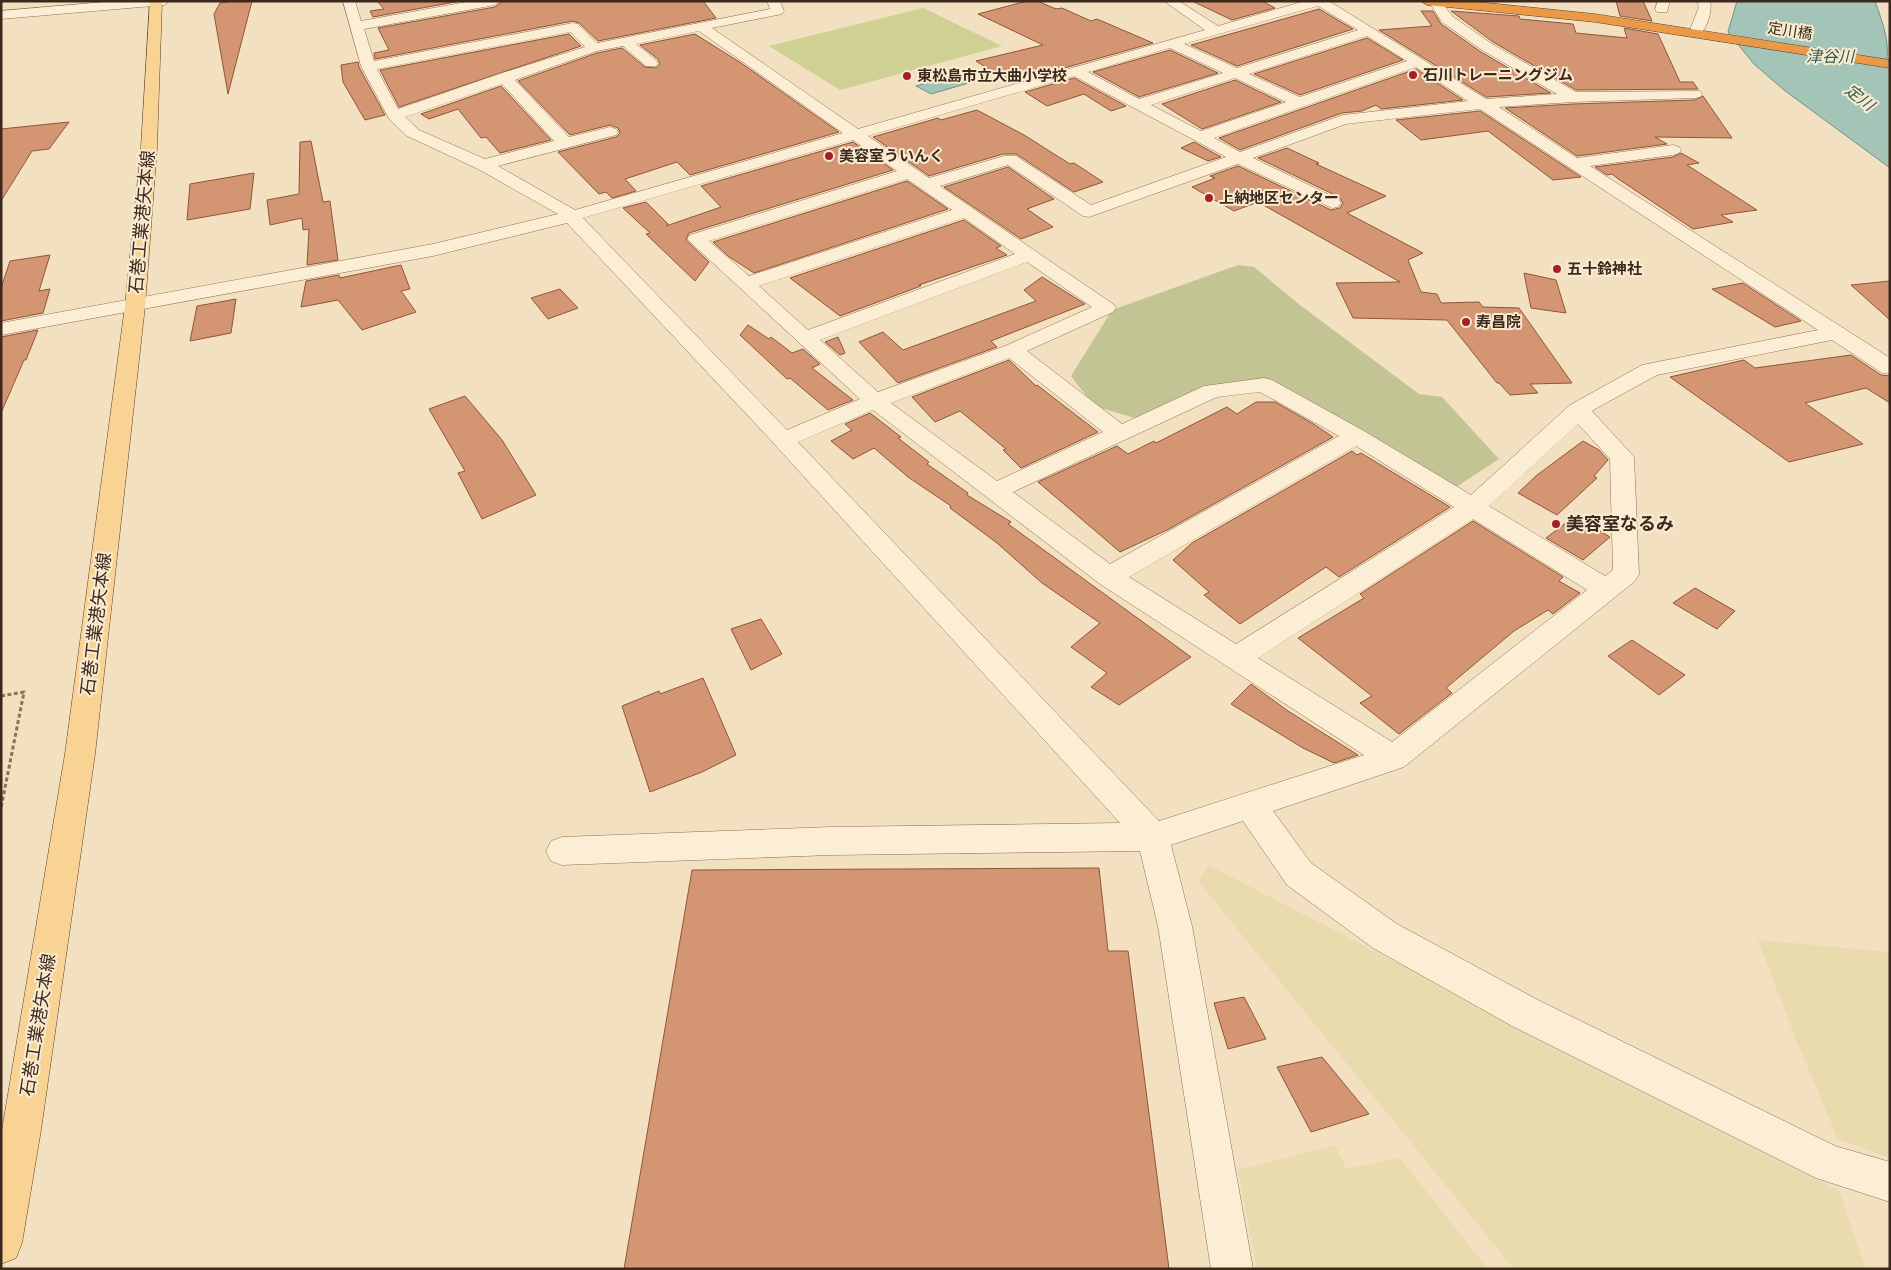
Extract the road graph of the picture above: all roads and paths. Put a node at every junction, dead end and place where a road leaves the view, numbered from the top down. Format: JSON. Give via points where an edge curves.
{"nodes":[{"id":1,"x":495,"y":1,"type":"edge"},
{"id":2,"x":773,"y":1,"type":"edge"},
{"id":3,"x":1170,"y":1,"type":"edge"},
{"id":4,"x":1320,"y":1,"type":"edge"},
{"id":5,"x":1703,"y":1,"type":"edge"},
{"id":6,"x":159,"y":2,"type":"edge"},
{"id":7,"x":1431,"y":2,"type":"edge"},
{"id":8,"x":354,"y":8,"type":"edge"},
{"id":9,"x":452,"y":8,"type":"junction"},
{"id":10,"x":1,"y":15,"type":"edge"},
{"id":11,"x":387,"y":20,"type":"junction"},
{"id":12,"x":702,"y":27,"type":"junction"},
{"id":13,"x":1216,"y":31,"type":"junction"},
{"id":14,"x":1370,"y":31,"type":"junction"},
{"id":15,"x":1696,"y":32,"type":"junction"},
{"id":16,"x":395,"y":33,"type":"dead end"},
{"id":17,"x":625,"y":40,"type":"junction"},
{"id":18,"x":1172,"y":44,"type":"junction"},
{"id":19,"x":480,"y":45,"type":"junction"},
{"id":20,"x":594,"y":48,"type":"junction"},
{"id":21,"x":1418,"y":62,"type":"junction"},
{"id":22,"x":651,"y":63,"type":"dead end"},
{"id":23,"x":1890,"y":64,"type":"edge"},
{"id":24,"x":368,"y":66,"type":"junction"},
{"id":25,"x":1077,"y":72,"type":"junction"},
{"id":26,"x":1237,"y":73,"type":"junction"},
{"id":27,"x":504,"y":77,"type":"junction"},
{"id":28,"x":1695,"y":94,"type":"dead end"},
{"id":29,"x":1573,"y":97,"type":"junction"},
{"id":30,"x":1298,"y":102,"type":"junction"},
{"id":31,"x":1139,"y":104,"type":"junction"},
{"id":32,"x":1484,"y":104,"type":"junction"},
{"id":33,"x":394,"y":116,"type":"junction"},
{"id":34,"x":610,"y":132,"type":"dead end"},
{"id":35,"x":854,"y":135,"type":"junction"},
{"id":36,"x":1200,"y":137,"type":"junction"},
{"id":37,"x":565,"y":143,"type":"junction"},
{"id":38,"x":1672,"y":150,"type":"dead end"},
{"id":39,"x":1238,"y":157,"type":"junction"},
{"id":40,"x":1573,"y":163,"type":"junction"},
{"id":41,"x":484,"y":165,"type":"junction"},
{"id":42,"x":920,"y":178,"type":"junction"},
{"id":43,"x":1332,"y":203,"type":"dead end"},
{"id":44,"x":967,"y":211,"type":"junction"},
{"id":45,"x":572,"y":216,"type":"junction"},
{"id":46,"x":1030,"y":255,"type":"junction"},
{"id":47,"x":745,"y":284,"type":"junction"},
{"id":48,"x":135,"y":306,"type":"junction"},
{"id":49,"x":1,"y":329,"type":"edge"},
{"id":50,"x":1834,"y":333,"type":"junction"},
{"id":51,"x":805,"y":338,"type":"junction"},
{"id":52,"x":1012,"y":350,"type":"junction"},
{"id":53,"x":1890,"y":368,"type":"edge"},
{"id":54,"x":875,"y":401,"type":"junction"},
{"id":55,"x":1578,"y":410,"type":"junction"},
{"id":56,"x":1119,"y":434,"type":"junction"},
{"id":57,"x":1356,"y":436,"type":"junction"},
{"id":58,"x":783,"y":440,"type":"junction"},
{"id":59,"x":995,"y":491,"type":"junction"},
{"id":60,"x":1474,"y":507,"type":"junction"},
{"id":61,"x":1109,"y":577,"type":"junction"},
{"id":62,"x":1606,"y":589,"type":"junction"},
{"id":63,"x":1237,"y":657,"type":"junction"},
{"id":64,"x":1,"y":696,"type":"edge"},
{"id":65,"x":1393,"y":758,"type":"junction"},
{"id":66,"x":1250,"y":805,"type":"junction"},
{"id":67,"x":1,"y":808,"type":"edge"},
{"id":68,"x":1153,"y":837,"type":"junction"},
{"id":69,"x":562,"y":851,"type":"dead end"},
{"id":70,"x":1890,"y":1182,"type":"edge"},
{"id":71,"x":1,"y":1243,"type":"edge"},
{"id":72,"x":1232,"y":1269,"type":"edge"}],
"edges":[{"from":1,"to":9,"type":"street"},
{"from":2,"to":12,"type":"street","via":[[777,12]]},
{"from":3,"to":13,"type":"street"},
{"from":4,"to":13,"type":"street"},
{"from":4,"to":14,"type":"street"},
{"from":5,"to":15,"type":"street","via":[[1705,8]]},
{"from":6,"to":10,"type":"street"},
{"from":6,"to":48,"type":"main road","name":"石巻工業港矢本線"},
{"from":7,"to":15,"type":"highway","name":"定川橋","via":[[1596,18]]},
{"from":7,"to":29,"type":"street","via":[[1447,20],[1487,47]]},
{"from":8,"to":11,"type":"street"},
{"from":8,"to":24,"type":"street"},
{"from":9,"to":11,"type":"street"},
{"from":9,"to":19,"type":"street"},
{"from":11,"to":16,"type":"street"},
{"from":12,"to":17,"type":"street"},
{"from":12,"to":35,"type":"street"},
{"from":13,"to":18,"type":"street"},
{"from":14,"to":21,"type":"street"},
{"from":14,"to":26,"type":"street"},
{"from":15,"to":23,"type":"highway","name":"定川橋"},
{"from":17,"to":20,"type":"street"},
{"from":17,"to":22,"type":"street"},
{"from":18,"to":25,"type":"street"},
{"from":18,"to":26,"type":"street"},
{"from":19,"to":20,"type":"street","via":[[573,27]]},
{"from":19,"to":24,"type":"street"},
{"from":20,"to":27,"type":"street"},
{"from":21,"to":30,"type":"street"},
{"from":21,"to":32,"type":"street"},
{"from":24,"to":33,"type":"street"},
{"from":25,"to":31,"type":"street"},
{"from":25,"to":35,"type":"street"},
{"from":26,"to":30,"type":"street"},
{"from":26,"to":31,"type":"street"},
{"from":27,"to":33,"type":"street"},
{"from":27,"to":37,"type":"street"},
{"from":28,"to":29,"type":"street"},
{"from":29,"to":32,"type":"street"},
{"from":30,"to":36,"type":"street"},
{"from":31,"to":36,"type":"street"},
{"from":32,"to":39,"type":"street","via":[[1343,120]]},
{"from":32,"to":40,"type":"street"},
{"from":33,"to":41,"type":"street","via":[[413,133]]},
{"from":34,"to":37,"type":"street"},
{"from":35,"to":42,"type":"street"},
{"from":35,"to":45,"type":"street"},
{"from":36,"to":39,"type":"street"},
{"from":37,"to":41,"type":"street"},
{"from":38,"to":40,"type":"street"},
{"from":39,"to":42,"type":"street","via":[[1090,212],[1010,159]]},
{"from":39,"to":43,"type":"street"},
{"from":40,"to":50,"type":"street"},
{"from":41,"to":45,"type":"street"},
{"from":42,"to":44,"type":"street"},
{"from":42,"to":47,"type":"street","via":[[696,239]]},
{"from":44,"to":46,"type":"street"},
{"from":44,"to":47,"type":"street"},
{"from":45,"to":48,"type":"street","via":[[433,250]]},
{"from":45,"to":58,"type":"street"},
{"from":46,"to":51,"type":"street"},
{"from":46,"to":52,"type":"street","via":[[1106,308]]},
{"from":47,"to":51,"type":"street"},
{"from":48,"to":49,"type":"street"},
{"from":48,"to":71,"type":"main road","name":"石巻工業港矢本線","via":[[80,754],[22,1130]]},
{"from":50,"to":53,"type":"street"},
{"from":50,"to":55,"type":"street","via":[[1650,370]]},
{"from":51,"to":54,"type":"street"},
{"from":52,"to":54,"type":"street"},
{"from":52,"to":56,"type":"street"},
{"from":54,"to":58,"type":"street"},
{"from":54,"to":59,"type":"street"},
{"from":55,"to":60,"type":"street"},
{"from":55,"to":62,"type":"street","via":[[1622,457],[1626,574]]},
{"from":56,"to":57,"type":"street","via":[[1212,391],[1264,385]]},
{"from":56,"to":59,"type":"street"},
{"from":57,"to":60,"type":"street"},
{"from":57,"to":61,"type":"street"},
{"from":58,"to":68,"type":"street"},
{"from":59,"to":61,"type":"street"},
{"from":60,"to":62,"type":"street"},
{"from":60,"to":63,"type":"street"},
{"from":61,"to":63,"type":"street"},
{"from":62,"to":65,"type":"street"},
{"from":63,"to":65,"type":"street"},
{"from":64,"to":67,"type":"path","via":[[24,692]]},
{"from":65,"to":66,"type":"street"},
{"from":66,"to":68,"type":"street"},
{"from":66,"to":70,"type":"street","via":[[1299,874],[1385,936],[1525,1013],[1830,1164]]},
{"from":68,"to":69,"type":"street","via":[[831,841]]},
{"from":68,"to":72,"type":"street","via":[[1175,926]]}]}
